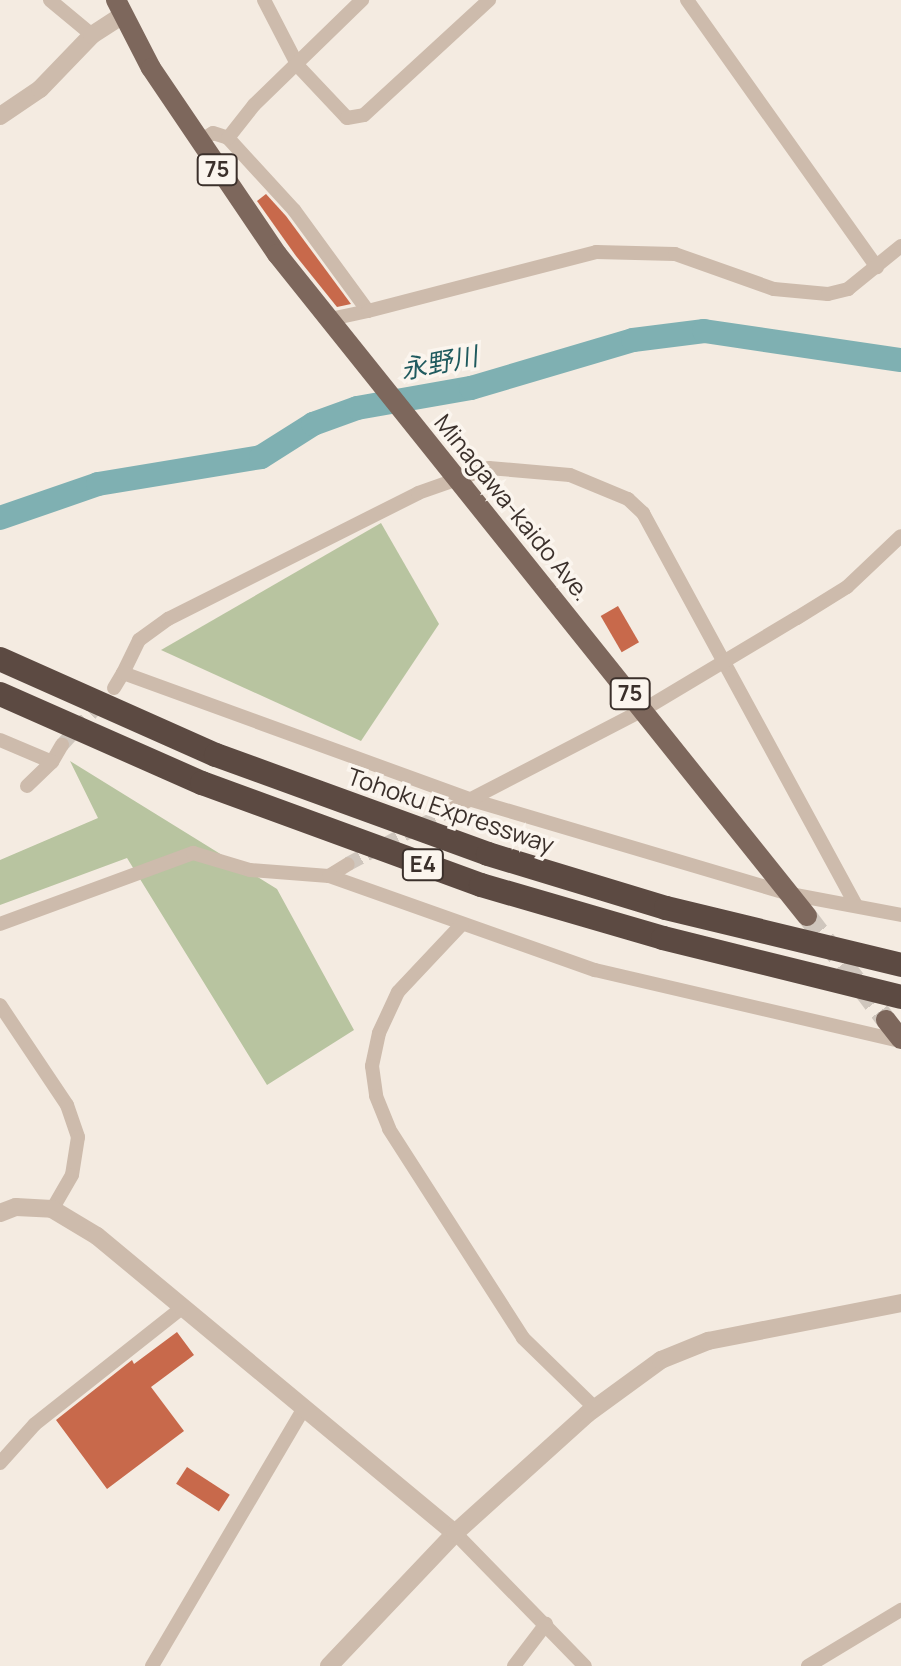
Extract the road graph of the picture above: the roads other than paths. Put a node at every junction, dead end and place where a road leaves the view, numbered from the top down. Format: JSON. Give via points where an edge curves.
{"nodes":[{"id":1,"x":50,"y":0,"type":"edge"},
{"id":2,"x":264,"y":0,"type":"edge"},
{"id":3,"x":362,"y":0,"type":"edge"},
{"id":4,"x":489,"y":0,"type":"edge"},
{"id":5,"x":687,"y":0,"type":"edge"},
{"id":6,"x":120,"y":8,"type":"edge"},
{"id":7,"x":92,"y":35,"type":"junction"},
{"id":8,"x":298,"y":66,"type":"junction"},
{"id":9,"x":0,"y":116,"type":"edge"},
{"id":10,"x":228,"y":138,"type":"junction"},
{"id":11,"x":198,"y":142,"type":"junction"},
{"id":12,"x":901,"y":246,"type":"edge"},
{"id":13,"x":877,"y":267,"type":"junction"},
{"id":14,"x":368,"y":311,"type":"junction"},
{"id":15,"x":333,"y":324,"type":"junction"},
{"id":16,"x":454,"y":476,"type":"junction"},
{"id":17,"x":901,"y":536,"type":"edge"},
{"id":18,"x":0,"y":659,"type":"edge"},
{"id":19,"x":723,"y":663,"type":"junction"},
{"id":20,"x":123,"y":673,"type":"junction"},
{"id":21,"x":114,"y":688,"type":"tunnel mouth"},
{"id":22,"x":0,"y":694,"type":"edge"},
{"id":23,"x":643,"y":710,"type":"junction"},
{"id":24,"x":0,"y":740,"type":"edge"},
{"id":25,"x":62,"y":745,"type":"tunnel mouth"},
{"id":26,"x":52,"y":762,"type":"junction"},
{"id":27,"x":27,"y":786,"type":"dead end"},
{"id":28,"x":472,"y":800,"type":"junction"},
{"id":29,"x":448,"y":811,"type":"tunnel mouth"},
{"id":30,"x":348,"y":864,"type":"tunnel mouth"},
{"id":31,"x":329,"y":876,"type":"junction"},
{"id":32,"x":790,"y":894,"type":"junction"},
{"id":33,"x":856,"y":906,"type":"junction"},
{"id":34,"x":901,"y":915,"type":"edge"},
{"id":35,"x":807,"y":916,"type":"tunnel mouth"},
{"id":36,"x":0,"y":924,"type":"edge"},
{"id":37,"x":462,"y":924,"type":"junction"},
{"id":38,"x":901,"y":965,"type":"edge"},
{"id":39,"x":890,"y":994,"type":"edge"},
{"id":40,"x":0,"y":1005,"type":"edge"},
{"id":41,"x":886,"y":1020,"type":"tunnel mouth"},
{"id":42,"x":901,"y":1040,"type":"edge"},
{"id":43,"x":52,"y":1209,"type":"junction"},
{"id":44,"x":0,"y":1213,"type":"edge"},
{"id":45,"x":901,"y":1303,"type":"edge"},
{"id":46,"x":183,"y":1307,"type":"junction"},
{"id":47,"x":595,"y":1408,"type":"junction"},
{"id":48,"x":302,"y":1411,"type":"junction"},
{"id":49,"x":1,"y":1460,"type":"edge"},
{"id":50,"x":455,"y":1533,"type":"junction"},
{"id":51,"x":901,"y":1610,"type":"edge"},
{"id":52,"x":546,"y":1624,"type":"junction"},
{"id":53,"x":152,"y":1666,"type":"edge"},
{"id":54,"x":329,"y":1666,"type":"edge"},
{"id":55,"x":514,"y":1666,"type":"edge"},
{"id":56,"x":585,"y":1666,"type":"edge"},
{"id":57,"x":808,"y":1666,"type":"edge"}],
"edges":[{"from":1,"to":7,"type":"street"},
{"from":2,"to":8,"type":"street"},
{"from":3,"to":8,"type":"street"},
{"from":4,"to":8,"type":"street","via":[[364,115],[347,118]]},
{"from":5,"to":13,"type":"street"},
{"from":6,"to":7,"type":"street"},
{"from":6,"to":11,"type":"main road","name":"Minagawa-kaido Ave.","number":"75"},
{"from":7,"to":9,"type":"street","via":[[40,89]]},
{"from":8,"to":10,"type":"street","via":[[254,105]]},
{"from":10,"to":11,"type":"street","via":[[213,133]]},
{"from":10,"to":14,"type":"street","via":[[294,210]]},
{"from":11,"to":15,"type":"main road","name":"Minagawa-kaido Ave.","number":"75"},
{"from":12,"to":13,"type":"street"},
{"from":13,"to":14,"type":"street","via":[[848,289],[805,295],[675,254],[596,252]]},
{"from":14,"to":15,"type":"street"},
{"from":15,"to":16,"type":"main road","name":"Minagawa-kaido Ave.","number":"75"},
{"from":16,"to":19,"type":"street","via":[[489,468],[552,470],[628,499],[643,513]]},
{"from":16,"to":20,"type":"street","via":[[168,619],[139,640]]},
{"from":16,"to":23,"type":"main road","name":"Minagawa-kaido Ave.","number":"75"},
{"from":17,"to":19,"type":"street","via":[[847,587]]},
{"from":18,"to":38,"type":"highway","name":"Tohoku Expressway","number":"E4","via":[[230,760],[488,854]]},
{"from":19,"to":23,"type":"street"},
{"from":19,"to":33,"type":"street"},
{"from":20,"to":21,"type":"street"},
{"from":20,"to":28,"type":"street"},
{"from":22,"to":39,"type":"highway","number":"E4","via":[[202,783],[481,885]]},
{"from":23,"to":28,"type":"street"},
{"from":23,"to":32,"type":"main road","name":"Minagawa-kaido Ave.","number":"75"},
{"from":24,"to":26,"type":"street"},
{"from":25,"to":26,"type":"street"},
{"from":26,"to":27,"type":"street"},
{"from":28,"to":29,"type":"street"},
{"from":28,"to":32,"type":"street"},
{"from":30,"to":31,"type":"street"},
{"from":31,"to":36,"type":"street","via":[[250,870],[208,855],[179,854]]},
{"from":31,"to":37,"type":"street"},
{"from":32,"to":33,"type":"street"},
{"from":32,"to":35,"type":"main road","name":"Minagawa-kaido Ave.","number":"75"},
{"from":33,"to":34,"type":"street"},
{"from":37,"to":42,"type":"street","via":[[608,974]]},
{"from":37,"to":47,"type":"street","via":[[398,992],[372,1066],[376,1096],[389,1129],[523,1338]]},
{"from":40,"to":43,"type":"street","via":[[67,1105],[78,1137],[72,1175]]},
{"from":41,"to":42,"type":"main road"},
{"from":43,"to":44,"type":"street","via":[[16,1207]]},
{"from":43,"to":46,"type":"street","via":[[97,1236]]},
{"from":45,"to":47,"type":"street","via":[[708,1341],[661,1360]]},
{"from":46,"to":48,"type":"street"},
{"from":46,"to":49,"type":"street","via":[[35,1424]]},
{"from":47,"to":50,"type":"street"},
{"from":48,"to":50,"type":"street"},
{"from":48,"to":53,"type":"street"},
{"from":50,"to":52,"type":"street"},
{"from":50,"to":54,"type":"street"},
{"from":51,"to":57,"type":"street"},
{"from":52,"to":55,"type":"street"},
{"from":52,"to":56,"type":"street"}]}
